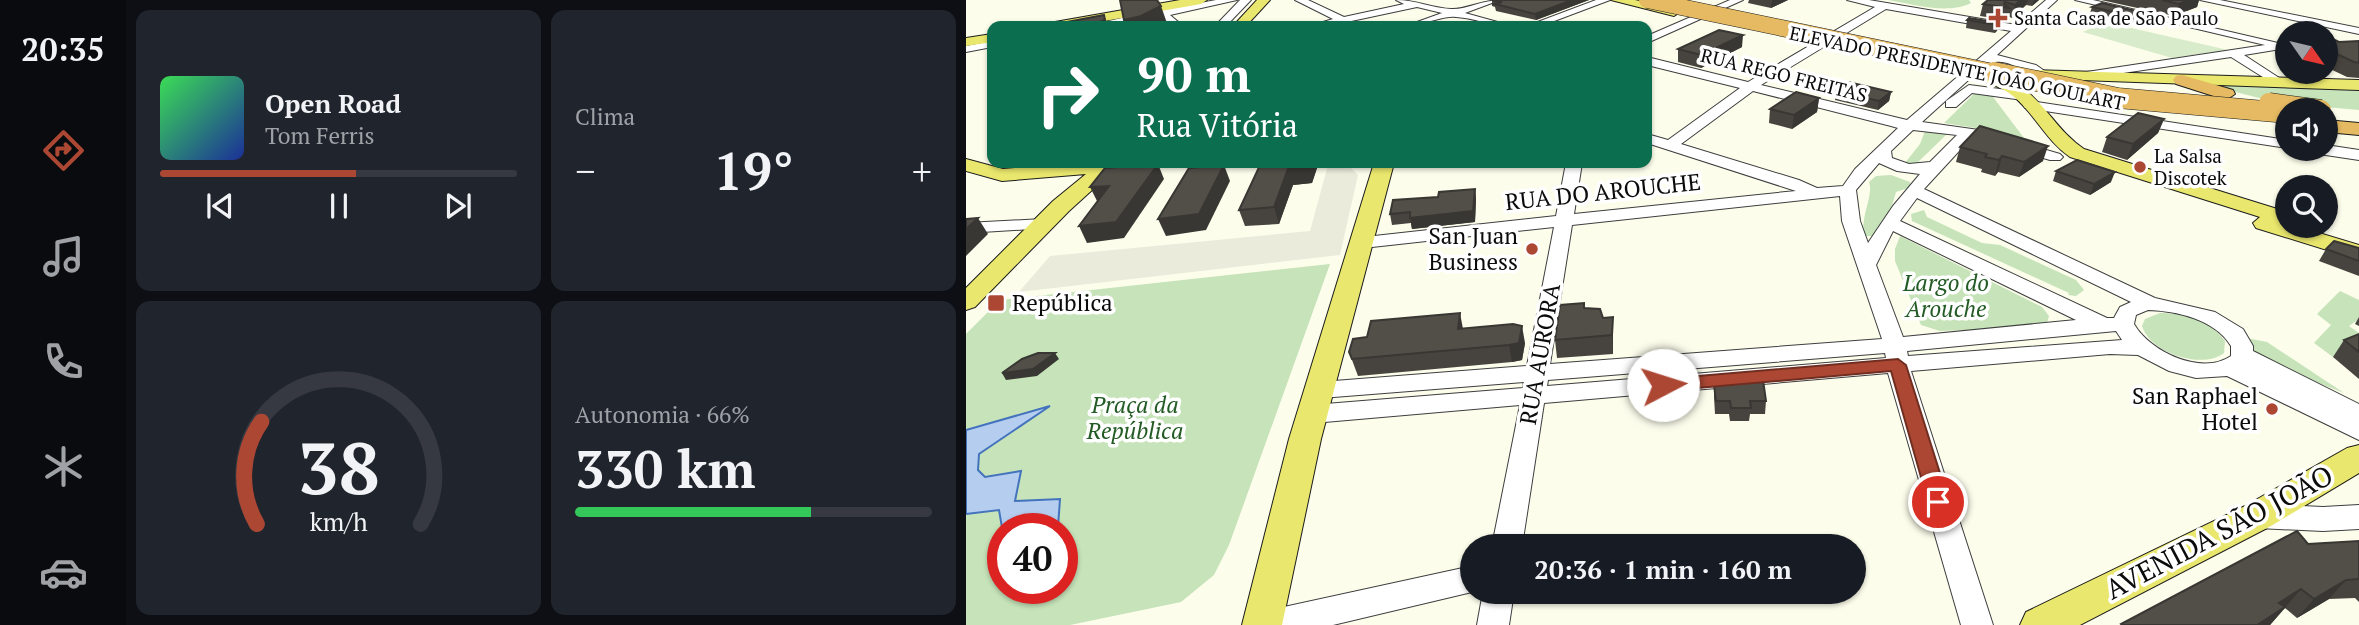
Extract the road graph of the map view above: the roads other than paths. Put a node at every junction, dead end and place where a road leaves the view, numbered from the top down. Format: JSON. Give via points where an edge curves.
{"nodes":[{"id":1,"x":1136,"y":0,"type":"edge"},
{"id":2,"x":1201,"y":0,"type":"edge"},
{"id":3,"x":1264,"y":0,"type":"edge"},
{"id":4,"x":1300,"y":0,"type":"edge"},
{"id":5,"x":1401,"y":0,"type":"edge"},
{"id":6,"x":1495,"y":0,"type":"edge"},
{"id":7,"x":1605,"y":0,"type":"edge"},
{"id":8,"x":1617,"y":0,"type":"edge"},
{"id":9,"x":1630,"y":0,"type":"edge"},
{"id":10,"x":1647,"y":0,"type":"edge"},
{"id":11,"x":1658,"y":0,"type":"edge"},
{"id":12,"x":1738,"y":0,"type":"edge"},
{"id":13,"x":1852,"y":0,"type":"edge"},
{"id":14,"x":2052,"y":0,"type":"edge"},
{"id":15,"x":2080,"y":0,"type":"edge"},
{"id":16,"x":2206,"y":0,"type":"edge"},
{"id":17,"x":1240,"y":1,"type":"edge"},
{"id":18,"x":1416,"y":4,"type":"junction"},
{"id":19,"x":1884,"y":6,"type":"junction"},
{"id":20,"x":1159,"y":11,"type":"junction"},
{"id":21,"x":1453,"y":13,"type":"junction"},
{"id":22,"x":1706,"y":14,"type":"junction"},
{"id":23,"x":1343,"y":20,"type":"junction"},
{"id":24,"x":1090,"y":21,"type":"edge"},
{"id":25,"x":1114,"y":21,"type":"edge"},
{"id":26,"x":1172,"y":21,"type":"edge"},
{"id":27,"x":1224,"y":21,"type":"edge"},
{"id":28,"x":1244,"y":21,"type":"edge"},
{"id":29,"x":1338,"y":21,"type":"edge"},
{"id":30,"x":1427,"y":21,"type":"edge"},
{"id":31,"x":1486,"y":21,"type":"edge"},
{"id":32,"x":1546,"y":21,"type":"edge"},
{"id":33,"x":2020,"y":29,"type":"junction"},
{"id":34,"x":2359,"y":32,"type":"edge"},
{"id":35,"x":1652,"y":38,"type":"edge"},
{"id":36,"x":987,"y":39,"type":"edge"},
{"id":37,"x":1827,"y":39,"type":"junction"},
{"id":38,"x":966,"y":42,"type":"edge"},
{"id":39,"x":2275,"y":43,"type":"edge"},
{"id":40,"x":2359,"y":44,"type":"edge"},
{"id":41,"x":987,"y":45,"type":"edge"},
{"id":42,"x":2275,"y":47,"type":"edge"},
{"id":43,"x":966,"y":49,"type":"edge"},
{"id":44,"x":2233,"y":53,"type":"junction"},
{"id":45,"x":1652,"y":62,"type":"edge"},
{"id":46,"x":2146,"y":68,"type":"dead end"},
{"id":47,"x":1972,"y":70,"type":"junction"},
{"id":48,"x":2173,"y":76,"type":"junction"},
{"id":49,"x":2080,"y":77,"type":"junction"},
{"id":50,"x":2046,"y":78,"type":"junction"},
{"id":51,"x":2275,"y":79,"type":"edge"},
{"id":52,"x":2275,"y":83,"type":"edge"},
{"id":53,"x":2320,"y":84,"type":"edge"},
{"id":54,"x":2359,"y":85,"type":"edge"},
{"id":55,"x":1751,"y":87,"type":"junction"},
{"id":56,"x":2013,"y":93,"type":"junction"},
{"id":57,"x":2275,"y":105,"type":"edge"},
{"id":58,"x":2275,"y":116,"type":"edge"},
{"id":59,"x":2275,"y":117,"type":"edge"},
{"id":60,"x":2338,"y":117,"type":"edge"},
{"id":61,"x":2359,"y":118,"type":"edge"},
{"id":62,"x":2338,"y":122,"type":"edge"},
{"id":63,"x":1912,"y":123,"type":"junction"},
{"id":64,"x":1930,"y":126,"type":"junction"},
{"id":65,"x":2359,"y":129,"type":"edge"},
{"id":66,"x":1969,"y":132,"type":"junction"},
{"id":67,"x":1652,"y":140,"type":"edge"},
{"id":68,"x":2275,"y":142,"type":"edge"},
{"id":69,"x":1670,"y":145,"type":"junction"},
{"id":70,"x":1883,"y":151,"type":"junction"},
{"id":71,"x":2338,"y":152,"type":"edge"},
{"id":72,"x":966,"y":153,"type":"edge"},
{"id":73,"x":2077,"y":153,"type":"junction"},
{"id":74,"x":2359,"y":155,"type":"edge"},
{"id":75,"x":2055,"y":157,"type":"junction"},
{"id":76,"x":987,"y":159,"type":"edge"},
{"id":77,"x":966,"y":165,"type":"edge"},
{"id":78,"x":1935,"y":166,"type":"junction"},
{"id":79,"x":1021,"y":168,"type":"edge"},
{"id":80,"x":1063,"y":168,"type":"edge"},
{"id":81,"x":1105,"y":168,"type":"edge"},
{"id":82,"x":1384,"y":168,"type":"edge"},
{"id":83,"x":1573,"y":168,"type":"edge"},
{"id":84,"x":1861,"y":172,"type":"junction"},
{"id":85,"x":2135,"y":172,"type":"junction"},
{"id":86,"x":1023,"y":174,"type":"junction"},
{"id":87,"x":1915,"y":189,"type":"junction"},
{"id":88,"x":2156,"y":189,"type":"junction"},
{"id":89,"x":1848,"y":190,"type":"junction"},
{"id":90,"x":1814,"y":193,"type":"junction"},
{"id":91,"x":1061,"y":206,"type":"junction"},
{"id":92,"x":2275,"y":215,"type":"edge"},
{"id":93,"x":1564,"y":221,"type":"junction"},
{"id":94,"x":1891,"y":223,"type":"junction"},
{"id":95,"x":1043,"y":224,"type":"junction"},
{"id":96,"x":966,"y":228,"type":"edge"},
{"id":97,"x":2338,"y":235,"type":"edge"},
{"id":98,"x":2359,"y":241,"type":"edge"},
{"id":99,"x":1363,"y":242,"type":"junction"},
{"id":100,"x":2359,"y":253,"type":"edge"},
{"id":101,"x":1867,"y":264,"type":"junction"},
{"id":102,"x":975,"y":284,"type":"edge"},
{"id":103,"x":966,"y":302,"type":"edge"},
{"id":104,"x":2151,"y":304,"type":"junction"},
{"id":105,"x":2113,"y":324,"type":"junction"},
{"id":106,"x":2141,"y":348,"type":"junction"},
{"id":107,"x":1896,"y":355,"type":"junction"},
{"id":108,"x":2237,"y":361,"type":"junction"},
{"id":109,"x":1534,"y":385,"type":"junction"},
{"id":110,"x":1317,"y":402,"type":"junction"},
{"id":111,"x":2359,"y":414,"type":"edge"},
{"id":112,"x":2359,"y":431,"type":"edge"},
{"id":113,"x":2359,"y":457,"type":"edge"},
{"id":114,"x":2258,"y":516,"type":"junction"},
{"id":115,"x":2359,"y":517,"type":"edge"},
{"id":116,"x":1509,"y":534,"type":"edge"},
{"id":117,"x":1460,"y":582,"type":"edge"},
{"id":118,"x":1497,"y":604,"type":"edge"},
{"id":119,"x":1262,"y":625,"type":"edge"},
{"id":120,"x":1270,"y":625,"type":"edge"},
{"id":121,"x":1493,"y":625,"type":"edge"},
{"id":122,"x":1977,"y":625,"type":"edge"},
{"id":123,"x":2040,"y":625,"type":"edge"}],
"edges":[{"from":1,"to":20,"type":"street"},
{"from":2,"to":20,"type":"main road"},
{"from":3,"to":28,"type":"main road"},
{"from":4,"to":23,"type":"street"},
{"from":5,"to":18,"type":"street"},
{"from":6,"to":21,"type":"street"},
{"from":7,"to":32,"type":"street"},
{"from":8,"to":22,"type":"main road"},
{"from":9,"to":59,"type":"highway","name":"ELEVADO PRESIDENTE JOÃO GOULART","bridge":true,"via":[[2106,100]]},
{"from":10,"to":58,"type":"highway","name":"ELEVADO PRESIDENTE JOÃO GOULART","bridge":true,"via":[[2118,98]]},
{"from":11,"to":22,"type":"main road"},
{"from":12,"to":22,"type":"street"},
{"from":13,"to":19,"type":"street"},
{"from":14,"to":33,"type":"street"},
{"from":15,"to":39,"type":"street"},
{"from":16,"to":34,"type":"street"},
{"from":17,"to":20,"type":"street"},
{"from":17,"to":27,"type":"street"},
{"from":18,"to":21,"type":"street"},
{"from":18,"to":23,"type":"street"},
{"from":19,"to":33,"type":"street"},
{"from":19,"to":37,"type":"street"},
{"from":20,"to":24,"type":"main road"},
{"from":20,"to":25,"type":"street"},
{"from":20,"to":26,"type":"street"},
{"from":21,"to":30,"type":"street"},
{"from":21,"to":31,"type":"street"},
{"from":22,"to":35,"type":"street"},
{"from":22,"to":37,"type":"main road"},
{"from":23,"to":29,"type":"street"},
{"from":33,"to":47,"type":"street"},
{"from":34,"to":40,"type":"street","via":[[2336,37]]},
{"from":36,"to":38,"type":"main road"},
{"from":37,"to":47,"type":"main road"},
{"from":37,"to":55,"type":"street"},
{"from":41,"to":43,"type":"street"},
{"from":42,"to":44,"type":"street"},
{"from":44,"to":49,"type":"street"},
{"from":44,"to":51,"type":"street"},
{"from":45,"to":55,"type":"street","name":"RUA REGO FREITAS"},
{"from":46,"to":48,"type":"street"},
{"from":47,"to":50,"type":"main road"},
{"from":47,"to":56,"type":"main road"},
{"from":47,"to":63,"type":"street"},
{"from":48,"to":49,"type":"main road"},
{"from":48,"to":50,"type":"main road"},
{"from":48,"to":52,"type":"main road"},
{"from":48,"to":57,"type":"highway","bridge":true},
{"from":49,"to":50,"type":"main road"},
{"from":50,"to":56,"type":"main road"},
{"from":50,"to":56,"type":"main road"},
{"from":53,"to":54,"type":"main road"},
{"from":55,"to":63,"type":"street","name":"RUA REGO FREITAS"},
{"from":55,"to":69,"type":"street"},
{"from":56,"to":64,"type":"street","via":[[1969,89]]},
{"from":56,"to":68,"type":"street"},
{"from":56,"to":73,"type":"main road"},
{"from":56,"to":75,"type":"main road"},
{"from":60,"to":61,"type":"highway"},
{"from":62,"to":65,"type":"highway"},
{"from":63,"to":64,"type":"street"},
{"from":63,"to":70,"type":"street"},
{"from":64,"to":66,"type":"street"},
{"from":66,"to":75,"type":"street"},
{"from":66,"to":78,"type":"street"},
{"from":67,"to":69,"type":"street"},
{"from":69,"to":90,"type":"street"},
{"from":70,"to":78,"type":"street","via":[[1885,160],[1900,167]]},
{"from":70,"to":84,"type":"street"},
{"from":71,"to":74,"type":"street"},
{"from":72,"to":76,"type":"main road"},
{"from":73,"to":75,"type":"main road"},
{"from":73,"to":85,"type":"main road"},
{"from":75,"to":88,"type":"main road"},
{"from":77,"to":86,"type":"main road","via":[[1002,175]]},
{"from":78,"to":87,"type":"street"},
{"from":79,"to":86,"type":"main road"},
{"from":80,"to":86,"type":"main road"},
{"from":81,"to":91,"type":"main road"},
{"from":82,"to":99,"type":"main road"},
{"from":83,"to":93,"type":"street","name":"RUA AURORA"},
{"from":84,"to":87,"type":"street","via":[[1897,173],[1910,179]]},
{"from":84,"to":89,"type":"street"},
{"from":85,"to":88,"type":"main road"},
{"from":85,"to":92,"type":"main road"},
{"from":86,"to":91,"type":"main road"},
{"from":87,"to":94,"type":"street"},
{"from":87,"to":104,"type":"street"},
{"from":88,"to":100,"type":"main road"},
{"from":89,"to":90,"type":"street","name":"RUA DO AROUCHE"},
{"from":89,"to":101,"type":"street","via":[[1851,221]]},
{"from":90,"to":93,"type":"street","name":"RUA DO AROUCHE"},
{"from":91,"to":95,"type":"main road"},
{"from":93,"to":99,"type":"street","name":"RUA DO AROUCHE"},
{"from":93,"to":109,"type":"street","name":"RUA AURORA"},
{"from":94,"to":101,"type":"street"},
{"from":94,"to":105,"type":"street"},
{"from":95,"to":96,"type":"street"},
{"from":95,"to":102,"type":"main road"},
{"from":97,"to":98,"type":"main road"},
{"from":99,"to":110,"type":"main road"},
{"from":101,"to":107,"type":"street"},
{"from":102,"to":103,"type":"main road"},
{"from":104,"to":105,"type":"street","via":[[2130,309]]},
{"from":104,"to":108,"type":"street","via":[[2182,307],[2213,319],[2236,337]]},
{"from":105,"to":106,"type":"street"},
{"from":105,"to":107,"type":"street"},
{"from":106,"to":107,"type":"street"},
{"from":106,"to":108,"type":"street","via":[[2186,368],[2215,370]]},
{"from":107,"to":109,"type":"street"},
{"from":107,"to":122,"type":"street"},
{"from":108,"to":111,"type":"street"},
{"from":108,"to":112,"type":"street"},
{"from":109,"to":110,"type":"street"},
{"from":109,"to":116,"type":"street","name":"RUA AURORA"},
{"from":110,"to":119,"type":"main road"},
{"from":113,"to":114,"type":"main road","name":"AVENIDA SÃO JOÃO"},
{"from":114,"to":115,"type":"street"},
{"from":114,"to":123,"type":"main road","name":"AVENIDA SÃO JOÃO"},
{"from":117,"to":120,"type":"street"},
{"from":118,"to":121,"type":"street"}]}
